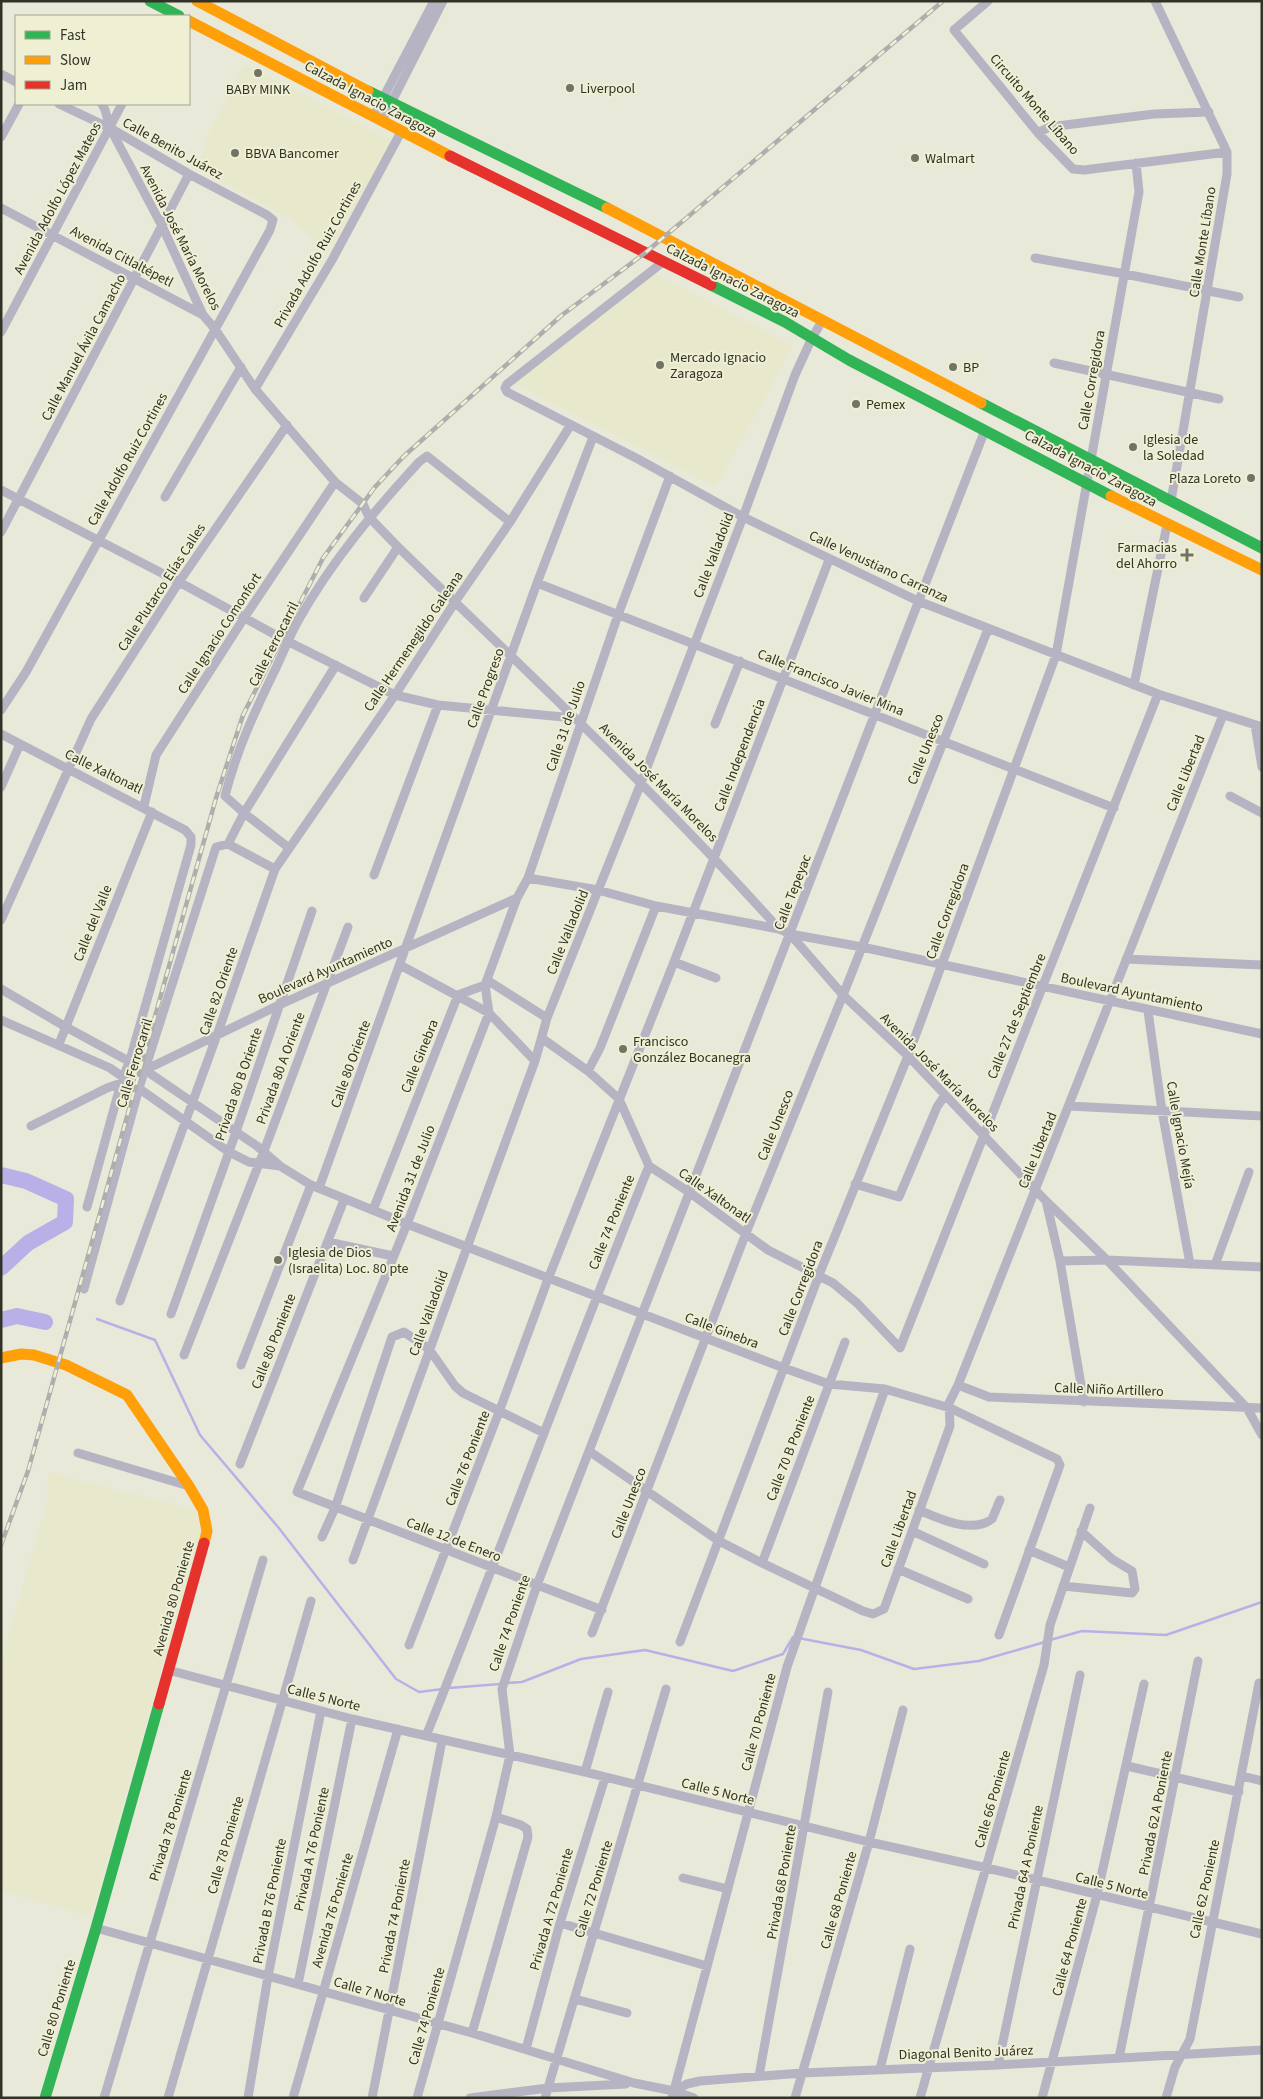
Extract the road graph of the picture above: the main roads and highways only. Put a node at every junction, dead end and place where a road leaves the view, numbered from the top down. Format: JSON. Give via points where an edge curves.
{"nodes":[{"id":1,"x":197,"y":1,"type":"edge"},
{"id":2,"x":152,"y":2,"type":"edge"},
{"id":3,"x":172,"y":11,"type":"edge"},
{"id":4,"x":190,"y":22,"type":"edge"},
{"id":5,"x":818,"y":319,"type":"junction"},
{"id":6,"x":784,"y":322,"type":"junction"},
{"id":7,"x":1262,"y":548,"type":"edge"},
{"id":8,"x":1262,"y":570,"type":"edge"},
{"id":9,"x":1,"y":1358,"type":"edge"},
{"id":10,"x":96,"y":1928,"type":"joint"},
{"id":11,"x":45,"y":2098,"type":"edge"}],
"edges":[{"from":1,"to":5,"type":"main road","name":"Calzada Ignacio Zaragoza","via":[[386,101],[614,212]]},
{"from":2,"to":3,"type":"main road"},
{"from":4,"to":6,"type":"main road","name":"Calzada Ignacio Zaragoza","via":[[401,132]]},
{"from":5,"to":6,"type":"main road"},
{"from":5,"to":7,"type":"main road","name":"Calzada Ignacio Zaragoza"},
{"from":6,"to":8,"type":"main road","name":"Calzada Ignacio Zaragoza","via":[[849,360],[1167,525]]},
{"from":9,"to":10,"type":"main road","name":"Avenida 80 Poniente","via":[[34,1355],[66,1365],[126,1395],[189,1486],[202,1510],[207,1532]]},
{"from":10,"to":11,"type":"main road","name":"Calle 80 Poniente"}]}
